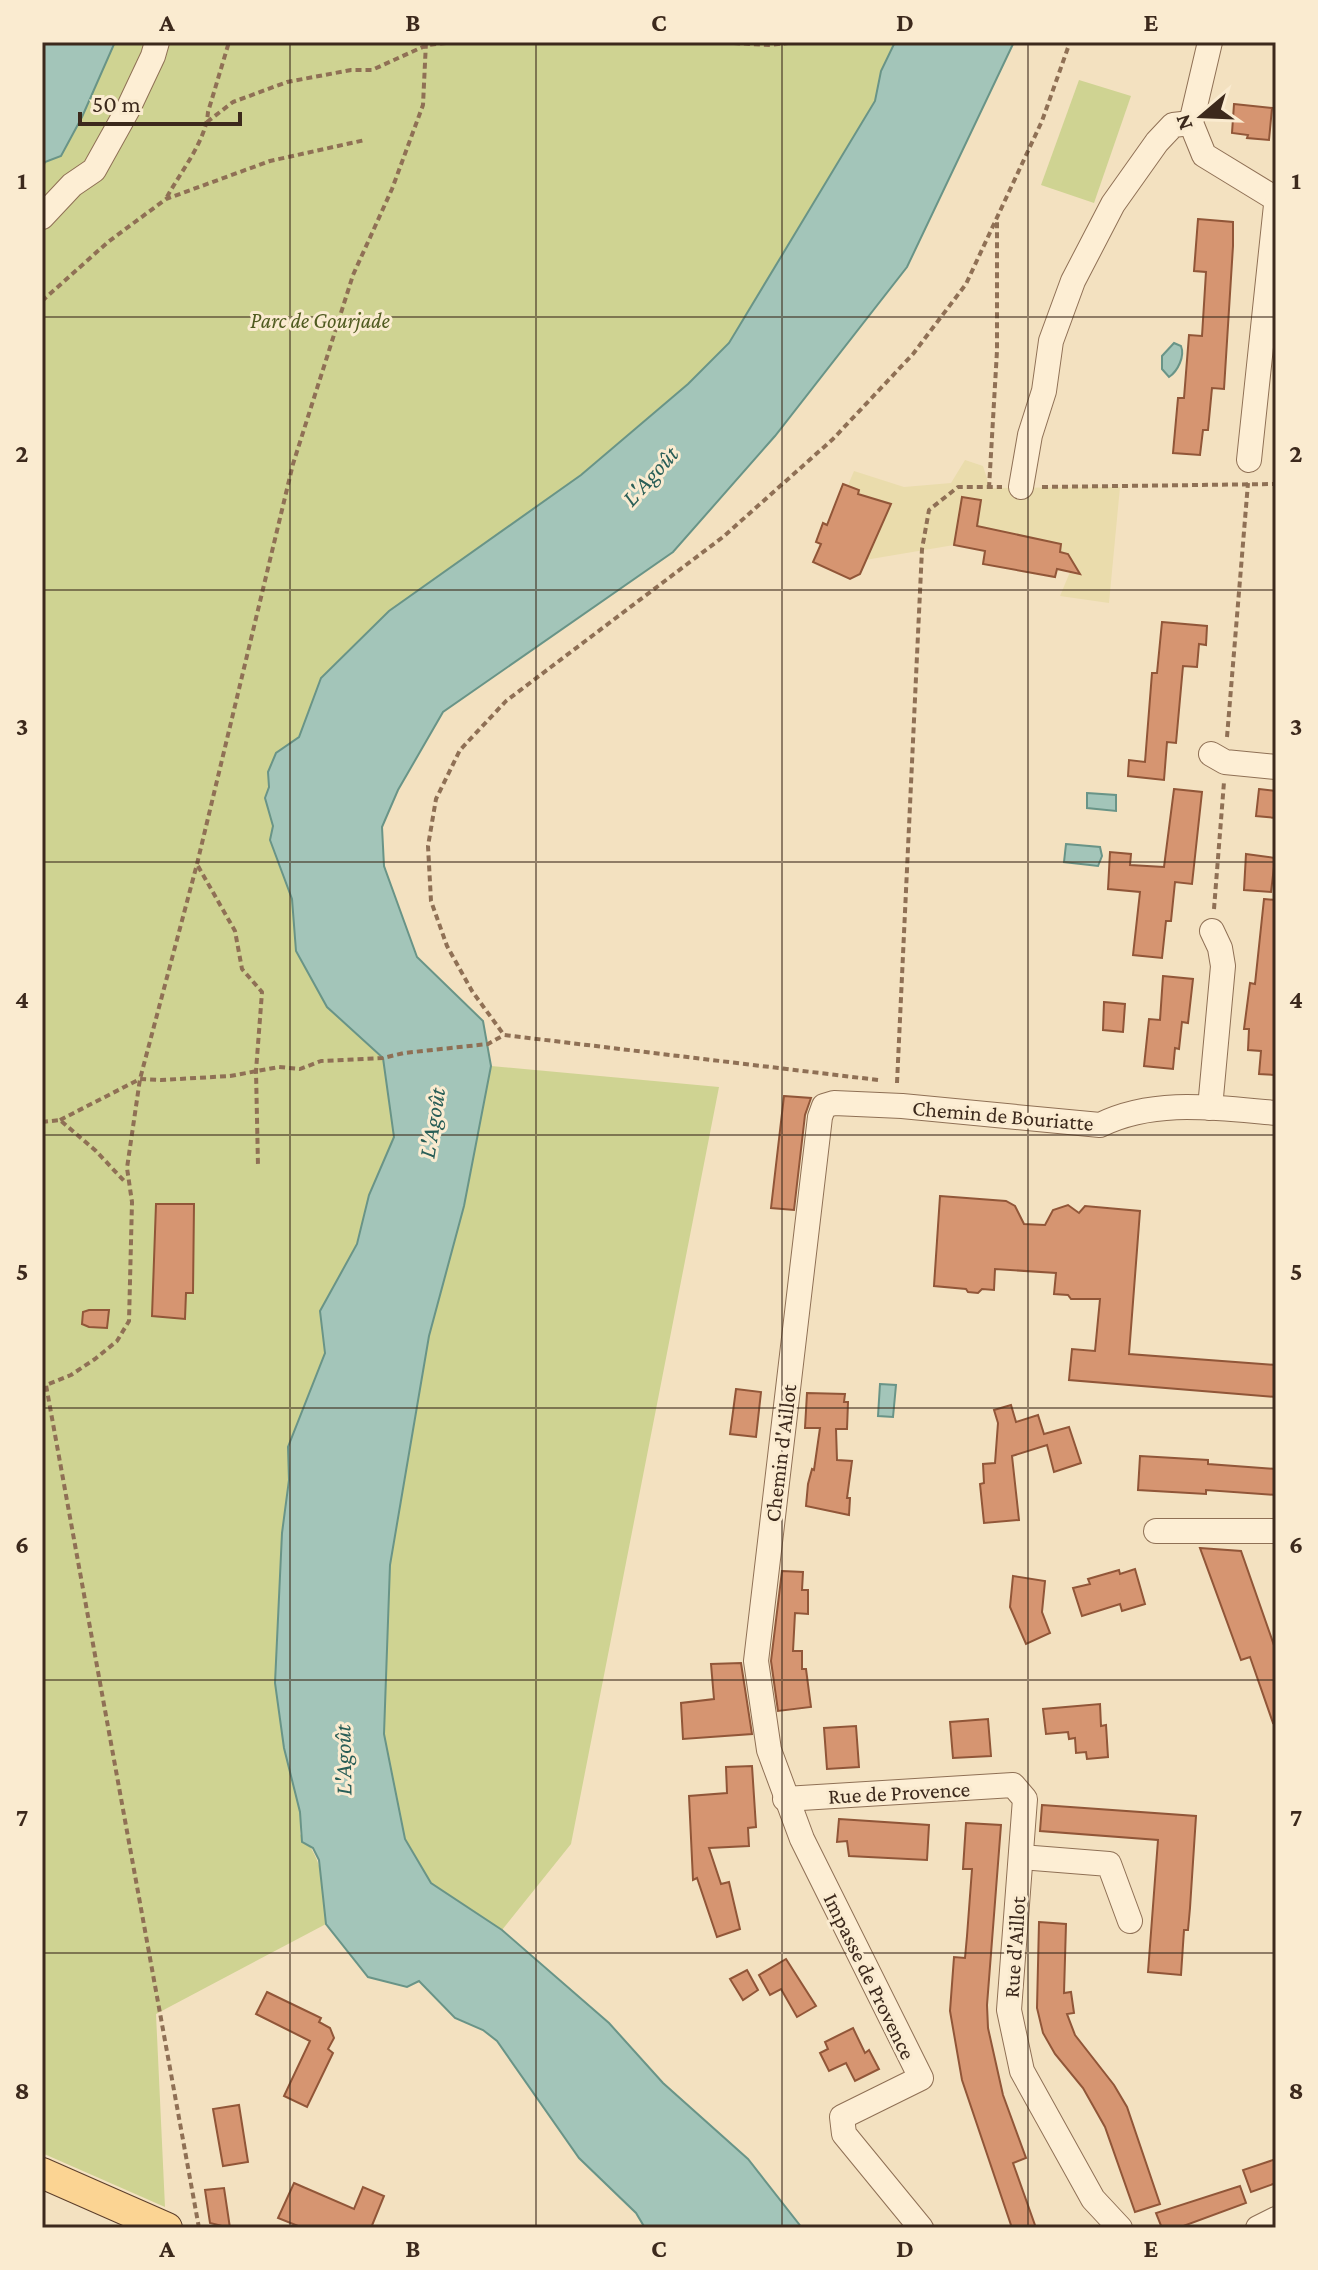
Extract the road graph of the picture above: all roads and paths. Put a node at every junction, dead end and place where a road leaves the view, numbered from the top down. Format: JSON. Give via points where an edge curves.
{"nodes":[{"id":1,"x":157,"y":42,"type":"edge"},
{"id":2,"x":229,"y":42,"type":"edge"},
{"id":3,"x":454,"y":42,"type":"edge"},
{"id":4,"x":714,"y":42,"type":"edge"},
{"id":5,"x":796,"y":42,"type":"edge"},
{"id":6,"x":1070,"y":42,"type":"edge"},
{"id":7,"x":1210,"y":42,"type":"edge"},
{"id":8,"x":426,"y":44,"type":"edge"},
{"id":9,"x":207,"y":122,"type":"junction"},
{"id":10,"x":1191,"y":123,"type":"junction"},
{"id":11,"x":365,"y":140,"type":"dead end"},
{"id":12,"x":166,"y":199,"type":"junction"},
{"id":13,"x":1276,"y":202,"type":"edge"},
{"id":14,"x":42,"y":217,"type":"edge"},
{"id":15,"x":997,"y":217,"type":"junction"},
{"id":16,"x":42,"y":301,"type":"edge"},
{"id":17,"x":1249,"y":472,"type":"junction"},
{"id":18,"x":1276,"y":484,"type":"edge"},
{"id":19,"x":1021,"y":487,"type":"dead end"},
{"id":20,"x":1120,"y":487,"type":"dead end"},
{"id":21,"x":989,"y":488,"type":"dead end"},
{"id":22,"x":922,"y":549,"type":"dead end"},
{"id":23,"x":1218,"y":758,"type":"junction"},
{"id":24,"x":1276,"y":767,"type":"edge"},
{"id":25,"x":197,"y":864,"type":"junction"},
{"id":26,"x":1212,"y":931,"type":"joint"},
{"id":27,"x":504,"y":1035,"type":"junction"},
{"id":28,"x":256,"y":1071,"type":"junction"},
{"id":29,"x":140,"y":1079,"type":"junction"},
{"id":30,"x":882,"y":1081,"type":"dead end"},
{"id":31,"x":824,"y":1106,"type":"joint"},
{"id":32,"x":1210,"y":1108,"type":"junction"},
{"id":33,"x":923,"y":1109,"type":"junction"},
{"id":34,"x":1276,"y":1113,"type":"edge"},
{"id":35,"x":60,"y":1120,"type":"junction"},
{"id":36,"x":42,"y":1122,"type":"edge"},
{"id":37,"x":258,"y":1166,"type":"dead end"},
{"id":38,"x":128,"y":1185,"type":"junction"},
{"id":39,"x":44,"y":1385,"type":"edge"},
{"id":40,"x":1156,"y":1531,"type":"dead end"},
{"id":41,"x":1276,"y":1531,"type":"edge"},
{"id":42,"x":1013,"y":1785,"type":"joint"},
{"id":43,"x":785,"y":1799,"type":"junction"},
{"id":44,"x":1021,"y":1857,"type":"junction"},
{"id":45,"x":1130,"y":1921,"type":"dead end"},
{"id":46,"x":42,"y":2173,"type":"edge"},
{"id":47,"x":1276,"y":2219,"type":"edge"},
{"id":48,"x":167,"y":2228,"type":"edge"},
{"id":49,"x":199,"y":2228,"type":"edge"},
{"id":50,"x":921,"y":2228,"type":"edge"},
{"id":51,"x":1120,"y":2228,"type":"edge"},
{"id":52,"x":1258,"y":2228,"type":"edge"}],
"edges":[{"from":1,"to":14,"type":"street","via":[[94,170]]},
{"from":2,"to":9,"type":"path"},
{"from":3,"to":8,"type":"path"},
{"from":4,"to":5,"type":"path"},
{"from":6,"to":15,"type":"path","via":[[1042,121]]},
{"from":7,"to":10,"type":"street"},
{"from":8,"to":9,"type":"path","via":[[372,70],[314,76],[261,91],[233,102]]},
{"from":8,"to":25,"type":"path","via":[[423,105],[353,275],[293,464]]},
{"from":9,"to":12,"type":"path"},
{"from":10,"to":13,"type":"street","via":[[1204,155]]},
{"from":10,"to":19,"type":"street","via":[[1173,125],[1157,142],[1113,204],[1073,281],[1051,341]]},
{"from":11,"to":12,"type":"path","via":[[270,161]]},
{"from":12,"to":16,"type":"path"},
{"from":13,"to":17,"type":"street"},
{"from":15,"to":21,"type":"path"},
{"from":15,"to":27,"type":"path","via":[[966,284],[913,354],[833,439],[723,537],[506,701],[460,750],[436,799],[428,846],[431,901],[447,946]]},
{"from":17,"to":18,"type":"path"},
{"from":17,"to":20,"type":"path"},
{"from":17,"to":23,"type":"path"},
{"from":22,"to":33,"type":"path","via":[[897,1083]]},
{"from":23,"to":24,"type":"street"},
{"from":23,"to":26,"type":"path"},
{"from":25,"to":28,"type":"path","via":[[235,931],[242,969],[262,992]]},
{"from":25,"to":29,"type":"path"},
{"from":26,"to":32,"type":"street","via":[[1223,966]]},
{"from":27,"to":28,"type":"path","via":[[488,1044]]},
{"from":27,"to":30,"type":"path"},
{"from":28,"to":29,"type":"path"},
{"from":28,"to":37,"type":"path"},
{"from":29,"to":35,"type":"path"},
{"from":29,"to":38,"type":"path"},
{"from":31,"to":33,"type":"street","name":"Chemin de Bouriatte"},
{"from":31,"to":43,"type":"street","name":"Chemin d'Aillot","via":[[756,1661],[769,1750]]},
{"from":32,"to":33,"type":"street","name":"Chemin de Bouriatte","via":[[1155,1107],[1100,1125]]},
{"from":32,"to":34,"type":"street","name":"Chemin de Bouriatte"},
{"from":35,"to":36,"type":"path"},
{"from":35,"to":38,"type":"path"},
{"from":38,"to":39,"type":"path","via":[[129,1321],[117,1341],[95,1359]]},
{"from":39,"to":49,"type":"path"},
{"from":40,"to":41,"type":"street"},
{"from":42,"to":43,"type":"street","name":"Rue de Provence"},
{"from":42,"to":44,"type":"street","name":"Rue d'Aillot","via":[[1025,1799]]},
{"from":43,"to":50,"type":"street","name":"Impasse de Provence","via":[[921,2078],[842,2117],[844,2134]]},
{"from":44,"to":45,"type":"street","via":[[1109,1864]]},
{"from":44,"to":51,"type":"street","name":"Rue d'Aillot","via":[[1009,2010],[1022,2071],[1093,2199]]},
{"from":46,"to":48,"type":"main road"},
{"from":47,"to":52,"type":"street"}]}
